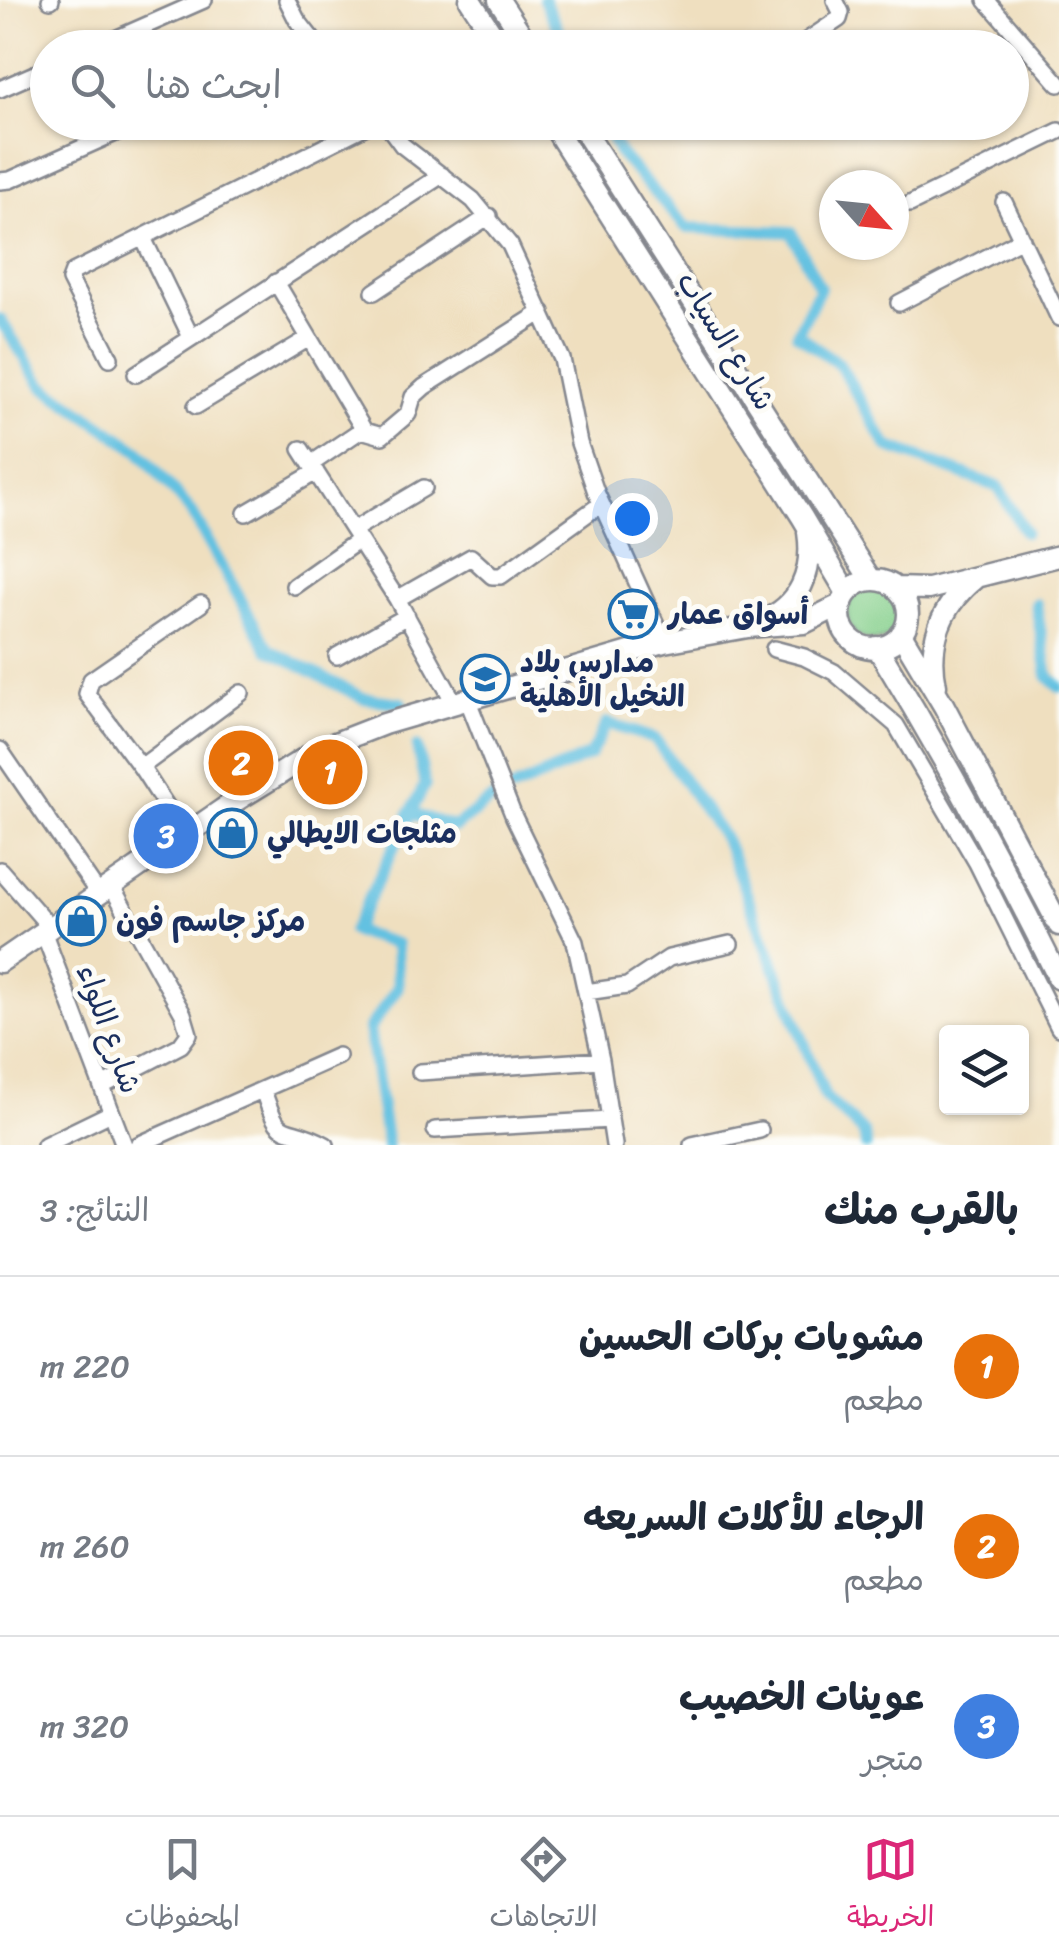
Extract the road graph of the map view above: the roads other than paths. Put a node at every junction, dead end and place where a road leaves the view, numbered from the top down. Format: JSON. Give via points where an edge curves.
{"nodes":[{"id":1,"x":204,"y":0,"type":"edge"},
{"id":2,"x":287,"y":0,"type":"edge"},
{"id":3,"x":470,"y":0,"type":"edge"},
{"id":4,"x":498,"y":0,"type":"edge"},
{"id":5,"x":835,"y":0,"type":"edge"},
{"id":6,"x":986,"y":0,"type":"edge"},
{"id":7,"x":136,"y":30,"type":"edge"},
{"id":8,"x":304,"y":30,"type":"edge"},
{"id":9,"x":489,"y":30,"type":"edge"},
{"id":10,"x":518,"y":30,"type":"edge"},
{"id":11,"x":823,"y":30,"type":"edge"},
{"id":12,"x":1017,"y":30,"type":"edge"},
{"id":13,"x":1029,"y":42,"type":"edge"},
{"id":14,"x":1052,"y":64,"type":"edge"},
{"id":15,"x":30,"y":76,"type":"edge"},
{"id":16,"x":1059,"y":84,"type":"edge"},
{"id":17,"x":0,"y":89,"type":"edge"},
{"id":18,"x":1059,"y":131,"type":"edge"},
{"id":19,"x":100,"y":140,"type":"edge"},
{"id":20,"x":338,"y":140,"type":"edge"},
{"id":21,"x":398,"y":140,"type":"edge"},
{"id":22,"x":561,"y":140,"type":"edge"},
{"id":23,"x":590,"y":140,"type":"edge"},
{"id":24,"x":442,"y":175,"type":"junction"},
{"id":25,"x":0,"y":181,"type":"edge"},
{"id":26,"x":1004,"y":202,"type":"dead end"},
{"id":27,"x":910,"y":204,"type":"dead end"},
{"id":28,"x":489,"y":216,"type":"junction"},
{"id":29,"x":143,"y":238,"type":"junction"},
{"id":30,"x":1022,"y":239,"type":"junction"},
{"id":31,"x":276,"y":282,"type":"junction"},
{"id":32,"x":374,"y":292,"type":"dead end"},
{"id":33,"x":899,"y":303,"type":"dead end"},
{"id":34,"x":542,"y":312,"type":"junction"},
{"id":35,"x":1059,"y":318,"type":"edge"},
{"id":36,"x":191,"y":337,"type":"junction"},
{"id":37,"x":309,"y":338,"type":"junction"},
{"id":38,"x":110,"y":358,"type":"dead end"},
{"id":39,"x":136,"y":374,"type":"dead end"},
{"id":40,"x":196,"y":406,"type":"dead end"},
{"id":41,"x":361,"y":430,"type":"junction"},
{"id":42,"x":302,"y":449,"type":"dead end"},
{"id":43,"x":314,"y":468,"type":"junction"},
{"id":44,"x":424,"y":488,"type":"dead end"},
{"id":45,"x":601,"y":504,"type":"junction"},
{"id":46,"x":246,"y":514,"type":"dead end"},
{"id":47,"x":807,"y":525,"type":"junction"},
{"id":48,"x":356,"y":535,"type":"junction"},
{"id":49,"x":1059,"y":556,"type":"edge"},
{"id":50,"x":976,"y":577,"type":"junction"},
{"id":51,"x":871,"y":580,"type":"junction"},
{"id":52,"x":294,"y":586,"type":"dead end"},
{"id":53,"x":896,"y":588,"type":"junction"},
{"id":54,"x":928,"y":589,"type":"junction"},
{"id":55,"x":397,"y":599,"type":"junction"},
{"id":56,"x":845,"y":599,"type":"junction"},
{"id":57,"x":201,"y":604,"type":"dead end"},
{"id":58,"x":908,"y":611,"type":"junction"},
{"id":59,"x":407,"y":616,"type":"junction"},
{"id":60,"x":804,"y":623,"type":"junction"},
{"id":61,"x":748,"y":627,"type":"junction"},
{"id":62,"x":901,"y":634,"type":"junction"},
{"id":63,"x":851,"y":638,"type":"junction"},
{"id":64,"x":664,"y":642,"type":"junction"},
{"id":65,"x":877,"y":647,"type":"junction"},
{"id":66,"x":774,"y":649,"type":"dead end"},
{"id":67,"x":337,"y":656,"type":"dead end"},
{"id":68,"x":241,"y":692,"type":"dead end"},
{"id":69,"x":462,"y":703,"type":"junction"},
{"id":70,"x":944,"y":706,"type":"junction"},
{"id":71,"x":0,"y":750,"type":"edge"},
{"id":72,"x":141,"y":767,"type":"junction"},
{"id":73,"x":185,"y":835,"type":"junction"},
{"id":74,"x":0,"y":870,"type":"edge"},
{"id":75,"x":104,"y":889,"type":"junction"},
{"id":76,"x":1059,"y":925,"type":"edge"},
{"id":77,"x":46,"y":929,"type":"junction"},
{"id":78,"x":730,"y":944,"type":"dead end"},
{"id":79,"x":0,"y":962,"type":"edge"},
{"id":80,"x":1059,"y":979,"type":"edge"},
{"id":81,"x":586,"y":992,"type":"junction"},
{"id":82,"x":1059,"y":1028,"type":"edge"},
{"id":83,"x":338,"y":1056,"type":"dead end"},
{"id":84,"x":601,"y":1060,"type":"junction"},
{"id":85,"x":420,"y":1072,"type":"dead end"},
{"id":86,"x":102,"y":1086,"type":"junction"},
{"id":87,"x":263,"y":1090,"type":"junction"},
{"id":88,"x":111,"y":1113,"type":"junction"},
{"id":89,"x":610,"y":1120,"type":"junction"},
{"id":90,"x":434,"y":1130,"type":"dead end"},
{"id":91,"x":760,"y":1130,"type":"dead end"},
{"id":92,"x":45,"y":1145,"type":"edge"},
{"id":93,"x":124,"y":1145,"type":"edge"},
{"id":94,"x":138,"y":1145,"type":"edge"},
{"id":95,"x":326,"y":1145,"type":"edge"},
{"id":96,"x":614,"y":1145,"type":"edge"},
{"id":97,"x":692,"y":1145,"type":"edge"}],
"edges":[{"from":1,"to":7,"type":"street"},
{"from":2,"to":8,"type":"street"},
{"from":3,"to":9,"type":"main road"},
{"from":4,"to":10,"type":"main road"},
{"from":5,"to":11,"type":"street","via":[[840,19]]},
{"from":6,"to":12,"type":"street"},
{"from":13,"to":14,"type":"street"},
{"from":14,"to":16,"type":"street"},
{"from":15,"to":17,"type":"street"},
{"from":18,"to":27,"type":"street"},
{"from":19,"to":25,"type":"street"},
{"from":20,"to":29,"type":"street"},
{"from":21,"to":24,"type":"street"},
{"from":22,"to":47,"type":"main road","name":"شارع السياب"},
{"from":23,"to":51,"type":"main road","name":"شارع السياب"},
{"from":24,"to":28,"type":"street"},
{"from":24,"to":31,"type":"street"},
{"from":26,"to":30,"type":"street"},
{"from":28,"to":32,"type":"street"},
{"from":28,"to":34,"type":"street"},
{"from":29,"to":36,"type":"street"},
{"from":29,"to":38,"type":"street","via":[[70,276]]},
{"from":30,"to":33,"type":"street"},
{"from":30,"to":35,"type":"street"},
{"from":31,"to":36,"type":"street"},
{"from":31,"to":37,"type":"street"},
{"from":34,"to":41,"type":"street","via":[[424,387],[408,414],[382,436]]},
{"from":34,"to":45,"type":"street","via":[[562,359],[579,443]]},
{"from":36,"to":39,"type":"street"},
{"from":37,"to":40,"type":"street"},
{"from":37,"to":41,"type":"street"},
{"from":41,"to":43,"type":"street"},
{"from":42,"to":43,"type":"street"},
{"from":43,"to":46,"type":"street"},
{"from":43,"to":48,"type":"street"},
{"from":44,"to":48,"type":"street"},
{"from":45,"to":55,"type":"street","via":[[501,576],[471,557]]},
{"from":45,"to":64,"type":"street"},
{"from":47,"to":56,"type":"main road","name":"شارع السياب"},
{"from":47,"to":61,"type":"main road","via":[[808,562],[794,600]]},
{"from":48,"to":52,"type":"street"},
{"from":48,"to":55,"type":"street"},
{"from":49,"to":50,"type":"main road"},
{"from":50,"to":54,"type":"main road"},
{"from":50,"to":70,"type":"main road","via":[[950,602],[936,636],[933,672]]},
{"from":51,"to":53,"type":"main road"},
{"from":51,"to":56,"type":"main road"},
{"from":53,"to":54,"type":"main road"},
{"from":53,"to":58,"type":"main road"},
{"from":54,"to":58,"type":"main road"},
{"from":55,"to":59,"type":"street"},
{"from":56,"to":60,"type":"main road"},
{"from":56,"to":63,"type":"main road","via":[[842,622]]},
{"from":57,"to":72,"type":"street","via":[[91,680],[87,694]]},
{"from":58,"to":62,"type":"main road"},
{"from":59,"to":67,"type":"street"},
{"from":59,"to":69,"type":"street"},
{"from":60,"to":61,"type":"main road"},
{"from":60,"to":63,"type":"main road"},
{"from":61,"to":64,"type":"main road"},
{"from":62,"to":65,"type":"main road"},
{"from":62,"to":70,"type":"main road"},
{"from":63,"to":65,"type":"main road"},
{"from":64,"to":69,"type":"main road"},
{"from":65,"to":80,"type":"main road","via":[[968,801]]},
{"from":66,"to":82,"type":"street","via":[[834,672],[896,725],[977,863]]},
{"from":68,"to":72,"type":"street"},
{"from":69,"to":73,"type":"main road","via":[[320,749]]},
{"from":69,"to":81,"type":"street","via":[[575,942]]},
{"from":70,"to":76,"type":"main road"},
{"from":71,"to":75,"type":"street"},
{"from":72,"to":73,"type":"street"},
{"from":73,"to":75,"type":"main road"},
{"from":74,"to":77,"type":"street"},
{"from":75,"to":77,"type":"main road"},
{"from":75,"to":86,"type":"street","via":[[184,1014],[189,1034],[181,1045]]},
{"from":77,"to":79,"type":"main road"},
{"from":77,"to":86,"type":"street","name":"شارع اللواء"},
{"from":78,"to":81,"type":"street","via":[[669,958],[627,986]]},
{"from":81,"to":84,"type":"street"},
{"from":83,"to":87,"type":"street"},
{"from":84,"to":85,"type":"street"},
{"from":84,"to":89,"type":"street"},
{"from":86,"to":88,"type":"street","name":"شارع اللواء"},
{"from":87,"to":94,"type":"street"},
{"from":87,"to":95,"type":"street","via":[[273,1124]]},
{"from":88,"to":92,"type":"street"},
{"from":88,"to":93,"type":"street","name":"شارع اللواء"},
{"from":89,"to":90,"type":"street"},
{"from":89,"to":96,"type":"street"},
{"from":91,"to":97,"type":"street"}]}
